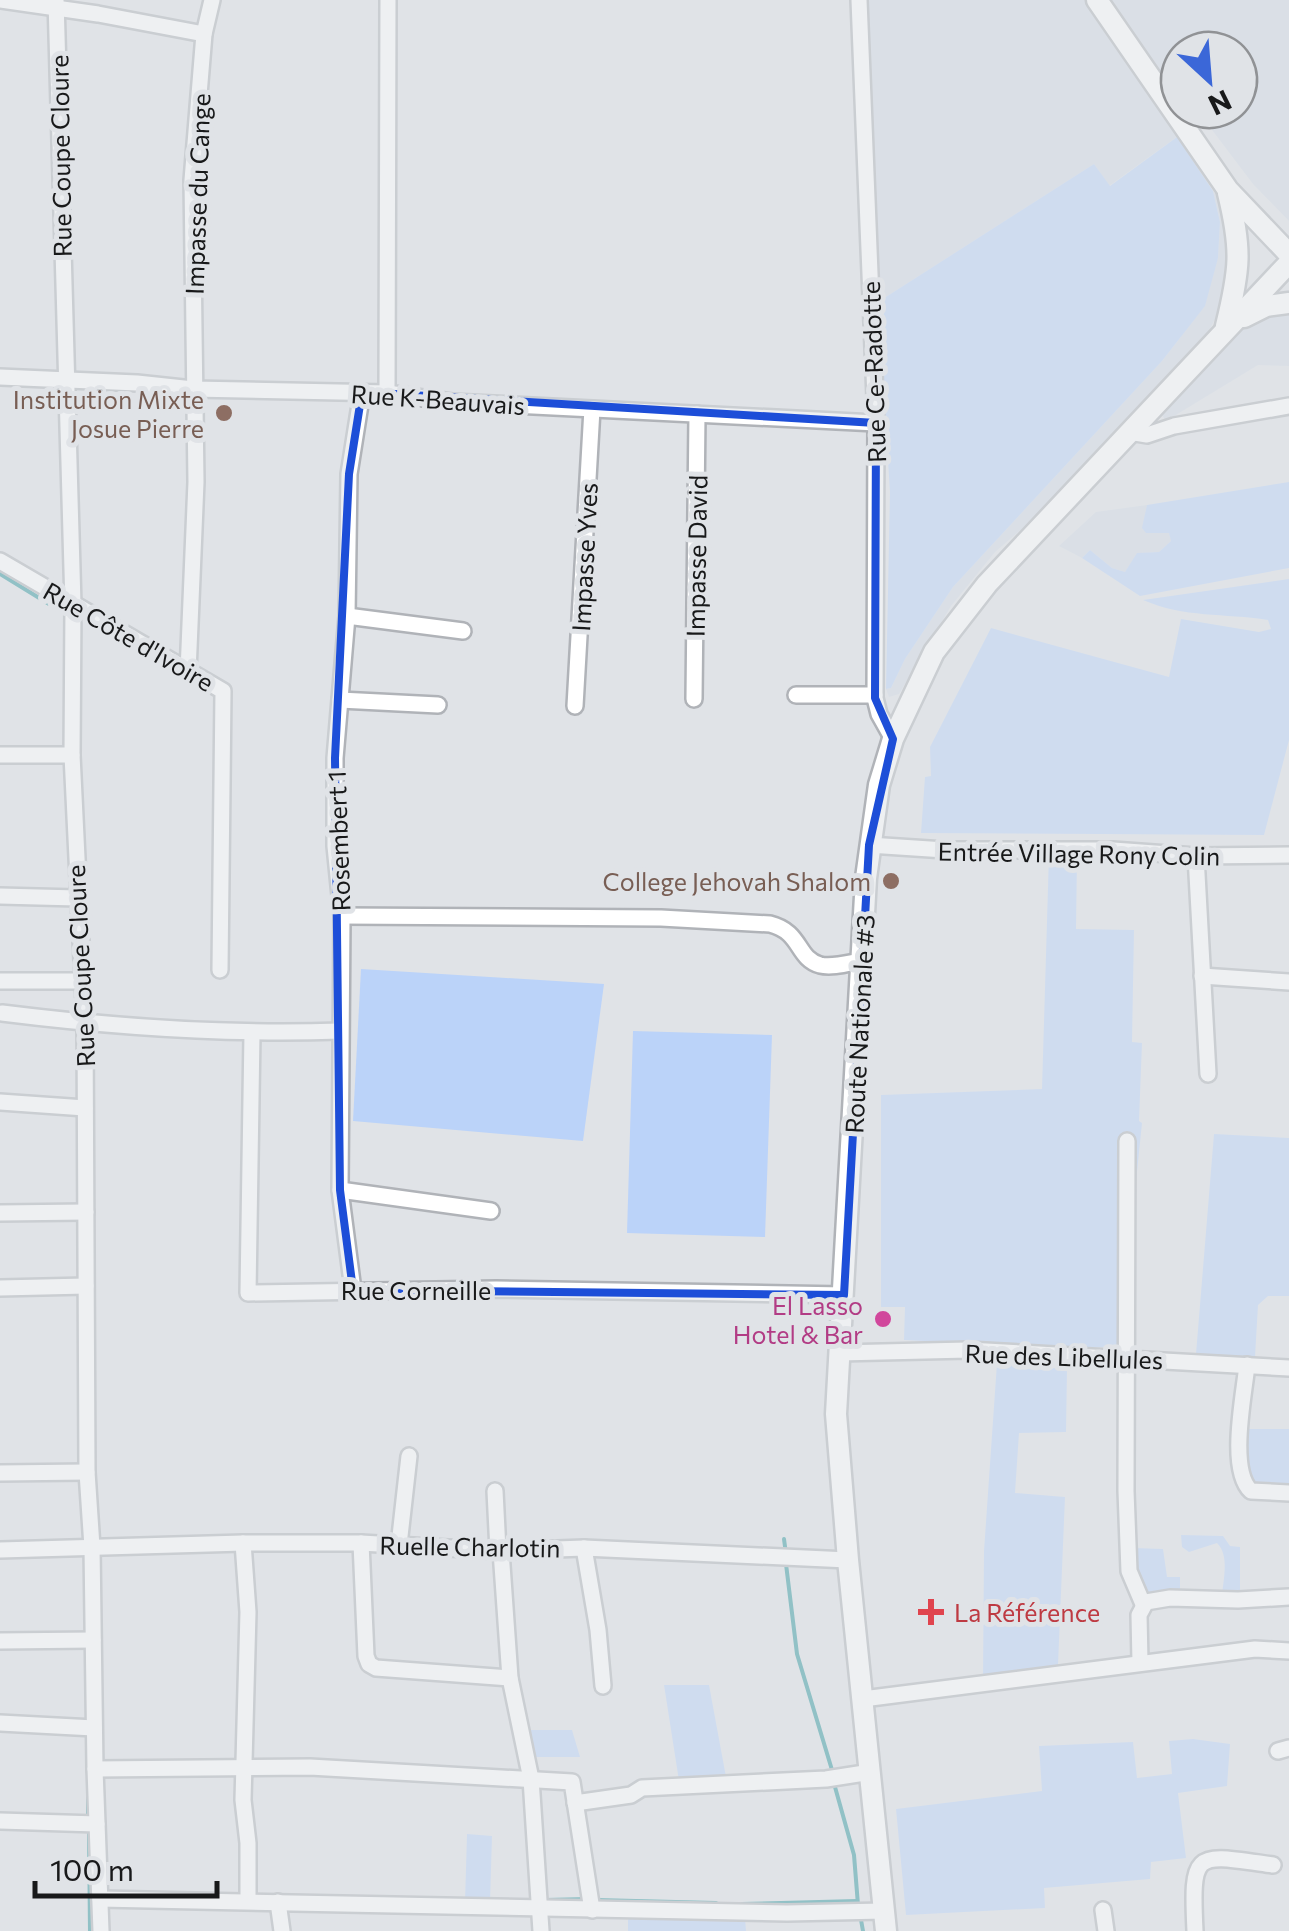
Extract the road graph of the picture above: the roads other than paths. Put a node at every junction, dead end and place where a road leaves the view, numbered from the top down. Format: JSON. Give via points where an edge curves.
{"nodes":[{"id":1,"x":0,"y":0,"type":"edge"},
{"id":2,"x":212,"y":0,"type":"edge"},
{"id":3,"x":388,"y":0,"type":"edge"},
{"id":4,"x":859,"y":0,"type":"edge"},
{"id":5,"x":1097,"y":0,"type":"edge"},
{"id":6,"x":56,"y":4,"type":"edge"},
{"id":7,"x":204,"y":34,"type":"junction"},
{"id":8,"x":1228,"y":190,"type":"junction"},
{"id":9,"x":1289,"y":254,"type":"edge"},
{"id":10,"x":1289,"y":263,"type":"edge"},
{"id":11,"x":1289,"y":303,"type":"edge"},
{"id":12,"x":1225,"y":328,"type":"junction"},
{"id":13,"x":0,"y":378,"type":"edge"},
{"id":14,"x":66,"y":380,"type":"junction"},
{"id":15,"x":193,"y":389,"type":"junction"},
{"id":16,"x":362,"y":392,"type":"junction"},
{"id":17,"x":387,"y":393,"type":"junction"},
{"id":18,"x":1289,"y":406,"type":"edge"},
{"id":19,"x":592,"y":409,"type":"junction"},
{"id":20,"x":697,"y":414,"type":"junction"},
{"id":21,"x":865,"y":422,"type":"junction"},
{"id":22,"x":1129,"y":432,"type":"junction"},
{"id":23,"x":0,"y":561,"type":"edge"},
{"id":24,"x":72,"y":605,"type":"junction"},
{"id":25,"x":346,"y":616,"type":"junction"},
{"id":26,"x":463,"y":631,"type":"dead end"},
{"id":27,"x":188,"y":672,"type":"junction"},
{"id":28,"x":796,"y":695,"type":"dead end"},
{"id":29,"x":875,"y":695,"type":"junction"},
{"id":30,"x":694,"y":699,"type":"dead end"},
{"id":31,"x":340,"y":700,"type":"junction"},
{"id":32,"x":438,"y":705,"type":"dead end"},
{"id":33,"x":575,"y":706,"type":"dead end"},
{"id":34,"x":894,"y":739,"type":"junction"},
{"id":35,"x":0,"y":755,"type":"edge"},
{"id":36,"x":72,"y":755,"type":"junction"},
{"id":37,"x":869,"y":845,"type":"junction"},
{"id":38,"x":1196,"y":856,"type":"junction"},
{"id":39,"x":1289,"y":856,"type":"edge"},
{"id":40,"x":0,"y":896,"type":"edge"},
{"id":41,"x":76,"y":898,"type":"junction"},
{"id":42,"x":342,"y":916,"type":"junction"},
{"id":43,"x":862,"y":961,"type":"junction"},
{"id":44,"x":220,"y":970,"type":"dead end"},
{"id":45,"x":1202,"y":976,"type":"junction"},
{"id":46,"x":0,"y":981,"type":"edge"},
{"id":47,"x":83,"y":981,"type":"junction"},
{"id":48,"x":1289,"y":982,"type":"edge"},
{"id":49,"x":2,"y":1013,"type":"edge"},
{"id":50,"x":85,"y":1024,"type":"junction"},
{"id":51,"x":340,"y":1031,"type":"junction"},
{"id":52,"x":252,"y":1033,"type":"junction"},
{"id":53,"x":1208,"y":1074,"type":"dead end"},
{"id":54,"x":0,"y":1102,"type":"edge"},
{"id":55,"x":85,"y":1108,"type":"junction"},
{"id":56,"x":1127,"y":1141,"type":"dead end"},
{"id":57,"x":340,"y":1190,"type":"junction"},
{"id":58,"x":491,"y":1211,"type":"dead end"},
{"id":59,"x":86,"y":1212,"type":"junction"},
{"id":60,"x":0,"y":1213,"type":"edge"},
{"id":61,"x":86,"y":1286,"type":"junction"},
{"id":62,"x":0,"y":1288,"type":"edge"},
{"id":63,"x":353,"y":1290,"type":"junction"},
{"id":64,"x":844,"y":1295,"type":"junction"},
{"id":65,"x":943,"y":1352,"type":"junction"},
{"id":66,"x":839,"y":1353,"type":"junction"},
{"id":67,"x":1126,"y":1357,"type":"junction"},
{"id":68,"x":1247,"y":1365,"type":"junction"},
{"id":69,"x":1289,"y":1368,"type":"edge"},
{"id":70,"x":942,"y":1371,"type":"dead end"},
{"id":71,"x":409,"y":1456,"type":"dead end"},
{"id":72,"x":88,"y":1472,"type":"junction"},
{"id":73,"x":0,"y":1473,"type":"edge"},
{"id":74,"x":495,"y":1491,"type":"dead end"},
{"id":75,"x":1289,"y":1492,"type":"edge"},
{"id":76,"x":242,"y":1543,"type":"junction"},
{"id":77,"x":361,"y":1543,"type":"junction"},
{"id":78,"x":399,"y":1545,"type":"junction"},
{"id":79,"x":92,"y":1547,"type":"junction"},
{"id":80,"x":584,"y":1548,"type":"junction"},
{"id":81,"x":0,"y":1550,"type":"edge"},
{"id":82,"x":500,"y":1551,"type":"junction"},
{"id":83,"x":848,"y":1560,"type":"junction"},
{"id":84,"x":1289,"y":1596,"type":"edge"},
{"id":85,"x":1143,"y":1604,"type":"junction"},
{"id":86,"x":93,"y":1640,"type":"junction"},
{"id":87,"x":0,"y":1641,"type":"edge"},
{"id":88,"x":1289,"y":1651,"type":"edge"},
{"id":89,"x":1140,"y":1662,"type":"junction"},
{"id":90,"x":510,"y":1678,"type":"junction"},
{"id":91,"x":603,"y":1686,"type":"dead end"},
{"id":92,"x":863,"y":1699,"type":"junction"},
{"id":93,"x":0,"y":1723,"type":"edge"},
{"id":94,"x":94,"y":1728,"type":"junction"},
{"id":95,"x":246,"y":1767,"type":"junction"},
{"id":96,"x":95,"y":1769,"type":"junction"},
{"id":97,"x":870,"y":1772,"type":"junction"},
{"id":98,"x":532,"y":1779,"type":"junction"},
{"id":99,"x":575,"y":1803,"type":"junction"},
{"id":100,"x":0,"y":1821,"type":"edge"},
{"id":101,"x":97,"y":1824,"type":"junction"},
{"id":102,"x":1273,"y":1864,"type":"dead end"},
{"id":103,"x":100,"y":1899,"type":"junction"},
{"id":104,"x":248,"y":1901,"type":"junction"},
{"id":105,"x":278,"y":1902,"type":"junction"},
{"id":106,"x":591,"y":1903,"type":"junction"},
{"id":107,"x":539,"y":1909,"type":"junction"},
{"id":108,"x":1103,"y":1910,"type":"dead end"},
{"id":109,"x":885,"y":1921,"type":"edge"},
{"id":110,"x":101,"y":1931,"type":"edge"},
{"id":111,"x":282,"y":1931,"type":"edge"},
{"id":112,"x":540,"y":1931,"type":"edge"},
{"id":113,"x":1106,"y":1931,"type":"edge"},
{"id":114,"x":1195,"y":1931,"type":"edge"}],
"edges":[{"from":1,"to":6,"type":"street"},
{"from":2,"to":7,"type":"street","name":"Impasse du Cange"},
{"from":3,"to":17,"type":"street"},
{"from":4,"to":21,"type":"street","name":"Rue Ce-Radotte"},
{"from":5,"to":8,"type":"main road"},
{"from":6,"to":7,"type":"street"},
{"from":6,"to":14,"type":"street","name":"Rue Coupe Cloure"},
{"from":7,"to":15,"type":"street","name":"Impasse du Cange","via":[[192,180]]},
{"from":8,"to":9,"type":"main road"},
{"from":8,"to":12,"type":"main road","via":[[1239,262]]},
{"from":10,"to":12,"type":"main road","name":"Route Nationale #3"},
{"from":11,"to":12,"type":"main road","via":[[1266,306]]},
{"from":12,"to":22,"type":"main road","name":"Route Nationale #3"},
{"from":13,"to":14,"type":"street","name":"Rue K-Beauvais"},
{"from":14,"to":15,"type":"street","name":"Rue K-Beauvais"},
{"from":14,"to":24,"type":"street","name":"Rue Coupe Cloure"},
{"from":15,"to":16,"type":"street","name":"Rue K-Beauvais"},
{"from":15,"to":27,"type":"street","name":"Impasse du Cange"},
{"from":16,"to":17,"type":"street","name":"Rue K-Beauvais"},
{"from":16,"to":25,"type":"street","name":"Rosembert 1","via":[[349,474]]},
{"from":17,"to":19,"type":"street","name":"Rue K-Beauvais"},
{"from":18,"to":22,"type":"street","via":[[1147,435]]},
{"from":19,"to":20,"type":"street","name":"Rue K-Beauvais"},
{"from":19,"to":33,"type":"street","name":"Impasse Yves"},
{"from":20,"to":21,"type":"street","name":"Rue K-Beauvais"},
{"from":20,"to":30,"type":"street","name":"Impasse David"},
{"from":21,"to":29,"type":"street","name":"Rue Ce-Radotte"},
{"from":22,"to":34,"type":"main road","name":"Route Nationale #3","via":[[960,618],[934,652]]},
{"from":23,"to":24,"type":"street","name":"Rue Côte d'Ivoire"},
{"from":24,"to":27,"type":"street","name":"Rue Côte d'Ivoire"},
{"from":24,"to":36,"type":"street","name":"Rue Coupe Cloure"},
{"from":25,"to":26,"type":"street"},
{"from":25,"to":31,"type":"street","name":"Rosembert 1"},
{"from":27,"to":44,"type":"street","name":"Rue Côte d'Ivoire","via":[[223,691]]},
{"from":28,"to":29,"type":"street"},
{"from":29,"to":34,"type":"street","name":"Rue Ce-Radotte"},
{"from":31,"to":32,"type":"street"},
{"from":31,"to":42,"type":"street","name":"Rosembert 1","via":[[335,828]]},
{"from":34,"to":37,"type":"main road","name":"Route Nationale #3"},
{"from":35,"to":36,"type":"street"},
{"from":36,"to":41,"type":"street","name":"Rue Coupe Cloure"},
{"from":37,"to":38,"type":"street","name":"Entrée Village Rony Colin"},
{"from":37,"to":43,"type":"main road","name":"Route Nationale #3"},
{"from":38,"to":39,"type":"street","name":"Entrée Village Rony Colin"},
{"from":38,"to":45,"type":"street"},
{"from":40,"to":41,"type":"street"},
{"from":41,"to":47,"type":"street","name":"Rue Coupe Cloure"},
{"from":42,"to":43,"type":"street","via":[[770,924],[784,927],[804,955],[823,966]]},
{"from":42,"to":51,"type":"street","name":"Rosembert 1"},
{"from":43,"to":64,"type":"main road","name":"Route Nationale #3"},
{"from":45,"to":48,"type":"street"},
{"from":45,"to":53,"type":"street"},
{"from":46,"to":47,"type":"street"},
{"from":47,"to":50,"type":"street","name":"Rue Coupe Cloure"},
{"from":49,"to":50,"type":"street"},
{"from":50,"to":52,"type":"street"},
{"from":50,"to":55,"type":"street","name":"Rue Coupe Cloure"},
{"from":51,"to":52,"type":"street"},
{"from":51,"to":57,"type":"street","name":"Rosembert 1"},
{"from":52,"to":63,"type":"street","name":"Rue Corneille","via":[[248,1293]]},
{"from":54,"to":55,"type":"street"},
{"from":55,"to":59,"type":"street","name":"Rue Coupe Cloure"},
{"from":56,"to":67,"type":"street"},
{"from":57,"to":58,"type":"street"},
{"from":57,"to":63,"type":"street","name":"Rosembert 1"},
{"from":59,"to":60,"type":"street"},
{"from":59,"to":61,"type":"street","name":"Rue Coupe Cloure"},
{"from":61,"to":62,"type":"street"},
{"from":61,"to":72,"type":"street","name":"Rue Coupe Cloure"},
{"from":63,"to":64,"type":"street","name":"Rue Corneille"},
{"from":64,"to":66,"type":"main road","name":"Route Nationale #3"},
{"from":65,"to":66,"type":"street","name":"Rue des Libellules"},
{"from":65,"to":67,"type":"street","name":"Rue des Libellules"},
{"from":65,"to":70,"type":"street"},
{"from":66,"to":83,"type":"main road","name":"Route Nationale #3","via":[[838,1452]]},
{"from":67,"to":68,"type":"street","name":"Rue des Libellules"},
{"from":67,"to":85,"type":"street","via":[[1129,1571]]},
{"from":68,"to":69,"type":"street","name":"Rue des Libellules"},
{"from":68,"to":75,"type":"street","via":[[1239,1433],[1244,1484],[1251,1491]]},
{"from":71,"to":78,"type":"street"},
{"from":72,"to":73,"type":"street"},
{"from":72,"to":79,"type":"street","name":"Rue Coupe Cloure"},
{"from":74,"to":82,"type":"street"},
{"from":76,"to":77,"type":"street","name":"Ruelle Charlotin"},
{"from":76,"to":79,"type":"street","name":"Ruelle Charlotin"},
{"from":76,"to":95,"type":"street"},
{"from":77,"to":78,"type":"street","name":"Ruelle Charlotin"},
{"from":77,"to":90,"type":"street","via":[[370,1664]]},
{"from":78,"to":82,"type":"street","name":"Ruelle Charlotin"},
{"from":79,"to":81,"type":"street","name":"Ruelle Charlotin"},
{"from":79,"to":86,"type":"street","name":"Rue Coupe Cloure"},
{"from":80,"to":82,"type":"street","name":"Ruelle Charlotin"},
{"from":80,"to":83,"type":"street","name":"Ruelle Charlotin"},
{"from":80,"to":91,"type":"street"},
{"from":82,"to":90,"type":"street"},
{"from":83,"to":92,"type":"main road","name":"Route Nationale #3"},
{"from":84,"to":85,"type":"street"},
{"from":85,"to":89,"type":"street"},
{"from":86,"to":87,"type":"street"},
{"from":86,"to":94,"type":"street","name":"Rue Coupe Cloure"},
{"from":88,"to":89,"type":"street","via":[[1255,1648]]},
{"from":89,"to":92,"type":"street"},
{"from":90,"to":98,"type":"street"},
{"from":92,"to":97,"type":"main road","name":"Route Nationale #3"},
{"from":93,"to":94,"type":"street"},
{"from":94,"to":96,"type":"street","name":"Rue Coupe Cloure"},
{"from":95,"to":96,"type":"street"},
{"from":95,"to":98,"type":"street"},
{"from":95,"to":104,"type":"street"},
{"from":96,"to":101,"type":"street","name":"Rue Coupe Cloure"},
{"from":97,"to":99,"type":"street","via":[[642,1788]]},
{"from":97,"to":109,"type":"main road","name":"Route Nationale #3"},
{"from":98,"to":99,"type":"street","via":[[572,1782]]},
{"from":98,"to":107,"type":"street"},
{"from":99,"to":106,"type":"street"},
{"from":100,"to":101,"type":"street"},
{"from":101,"to":103,"type":"street","name":"Rue Coupe Cloure"},
{"from":102,"to":114,"type":"street","via":[[1202,1862],[1194,1878]]},
{"from":103,"to":104,"type":"street"},
{"from":103,"to":110,"type":"street","name":"Rue Coupe Cloure"},
{"from":104,"to":105,"type":"street"},
{"from":105,"to":107,"type":"street"},
{"from":105,"to":111,"type":"street"},
{"from":106,"to":107,"type":"street"},
{"from":106,"to":109,"type":"street","via":[[857,1913]]},
{"from":107,"to":112,"type":"street"},
{"from":108,"to":113,"type":"street"}]}
